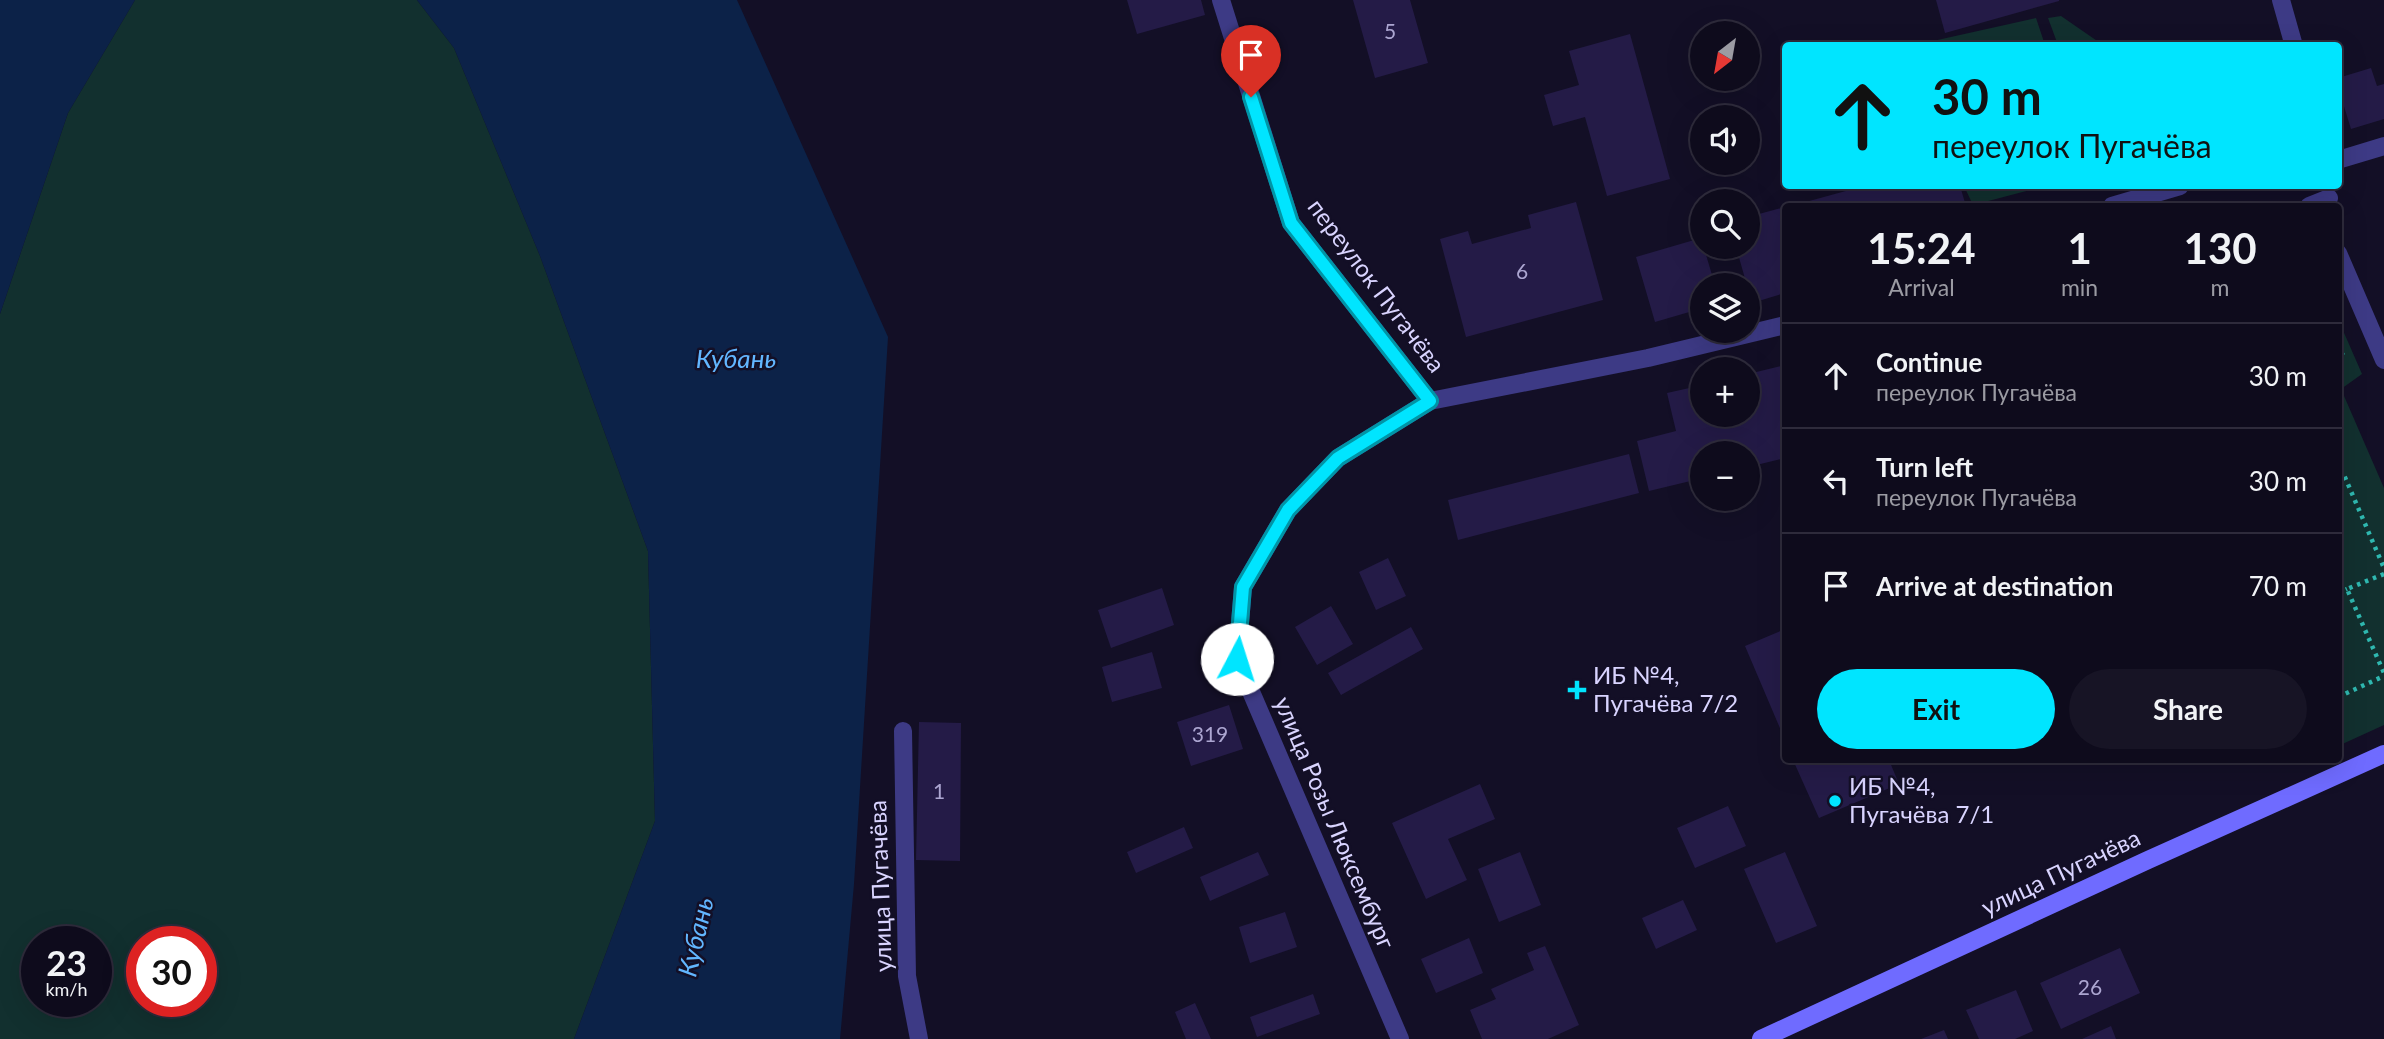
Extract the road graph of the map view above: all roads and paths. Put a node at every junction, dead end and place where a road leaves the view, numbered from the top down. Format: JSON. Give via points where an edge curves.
{"nodes":[{"id":1,"x":1221,"y":0,"type":"edge"},
{"id":2,"x":2281,"y":0,"type":"edge"},
{"id":3,"x":2293,"y":42,"type":"edge"},
{"id":4,"x":2384,"y":146,"type":"edge"},
{"id":5,"x":2342,"y":159,"type":"edge"},
{"id":6,"x":2170,"y":189,"type":"edge"},
{"id":7,"x":2122,"y":203,"type":"edge"},
{"id":8,"x":2342,"y":262,"type":"edge"},
{"id":9,"x":1782,"y":326,"type":"edge"},
{"id":10,"x":2384,"y":360,"type":"edge"},
{"id":11,"x":1430,"y":401,"type":"junction"},
{"id":12,"x":2342,"y":476,"type":"edge"},
{"id":13,"x":1288,"y":510,"type":"joint"},
{"id":14,"x":2384,"y":571,"type":"edge"},
{"id":15,"x":2347,"y":589,"type":"junction"},
{"id":16,"x":2342,"y":591,"type":"edge"},
{"id":17,"x":2384,"y":675,"type":"edge"},
{"id":18,"x":2342,"y":695,"type":"edge"},
{"id":19,"x":903,"y":731,"type":"dead end"},
{"id":20,"x":2384,"y":754,"type":"edge"},
{"id":21,"x":919,"y":1039,"type":"edge"},
{"id":22,"x":1400,"y":1039,"type":"edge"},
{"id":23,"x":1761,"y":1039,"type":"edge"}],
"edges":[{"from":1,"to":11,"type":"street","name":"переулок Пугачёва","via":[[1291,223]]},
{"from":2,"to":3,"type":"street"},
{"from":4,"to":5,"type":"street"},
{"from":6,"to":7,"type":"street"},
{"from":8,"to":10,"type":"street"},
{"from":9,"to":11,"type":"street","name":"переулок Пугачёва","via":[[1648,358]]},
{"from":11,"to":13,"type":"street","name":"переулок Пугачёва","via":[[1338,458]]},
{"from":12,"to":14,"type":"path"},
{"from":13,"to":22,"type":"street","name":"улица Розы Люксембург","via":[[1243,587],[1237,659]]},
{"from":14,"to":15,"type":"path"},
{"from":15,"to":16,"type":"path"},
{"from":15,"to":17,"type":"path"},
{"from":17,"to":18,"type":"path"},
{"from":19,"to":21,"type":"street","name":"улица Пугачёва","via":[[907,976]]},
{"from":20,"to":23,"type":"main road","name":"улица Пугачёва"}]}
